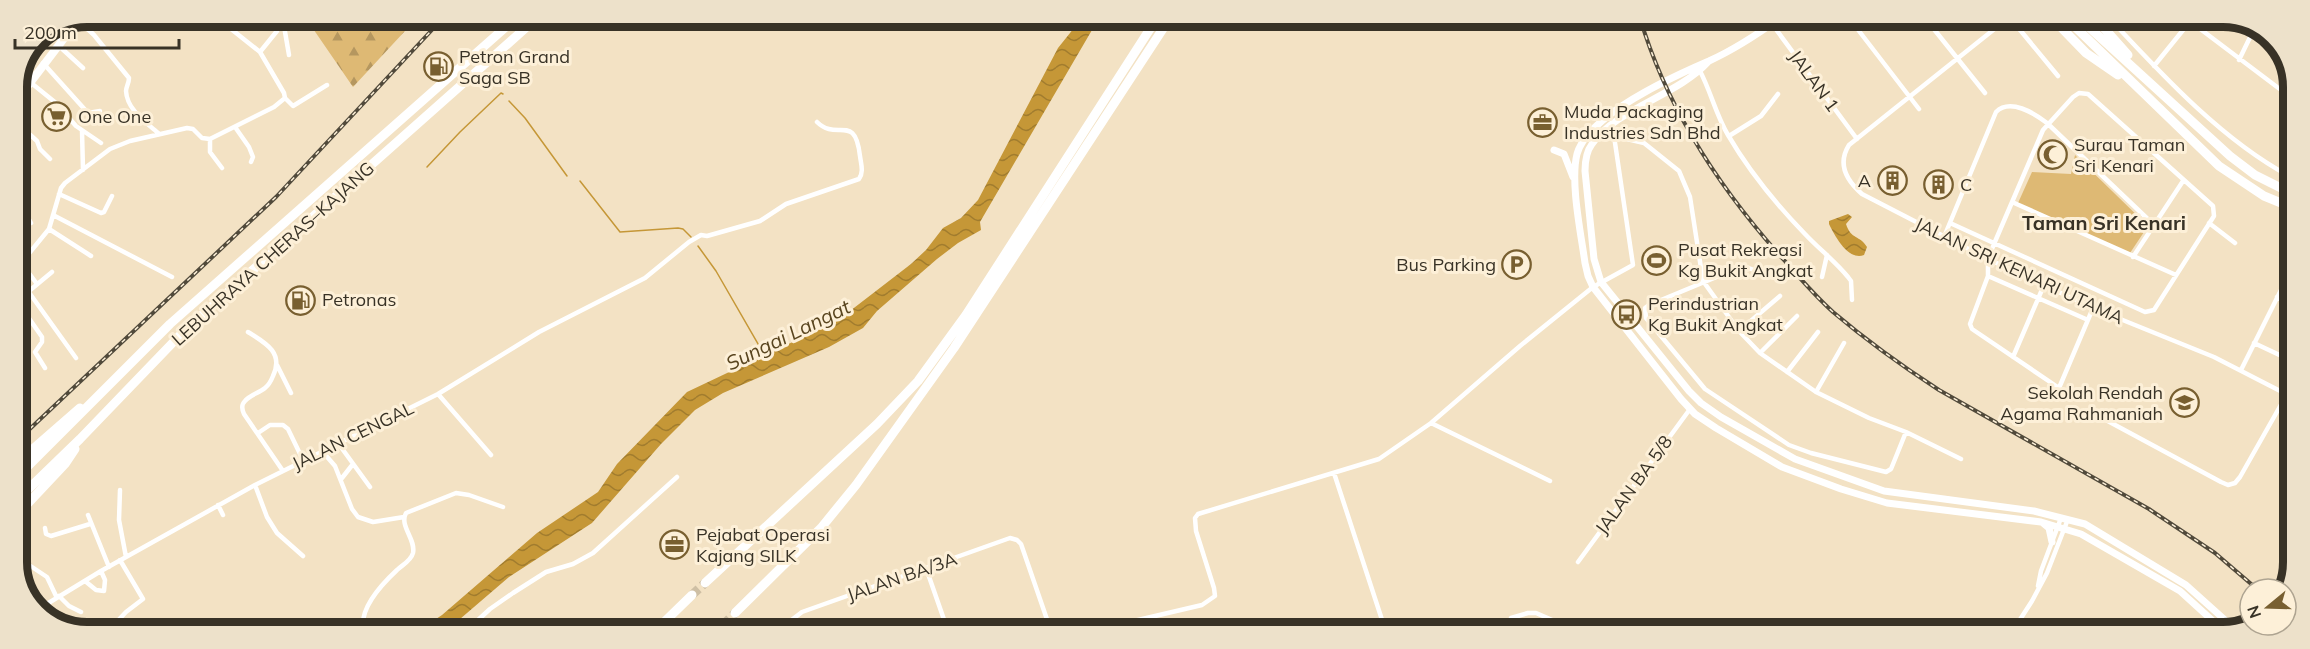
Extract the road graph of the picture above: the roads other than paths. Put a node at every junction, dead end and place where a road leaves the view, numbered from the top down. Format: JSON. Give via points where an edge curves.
{"nodes":[{"id":1,"x":86,"y":27,"type":"edge"},
{"id":2,"x":229,"y":27,"type":"edge"},
{"id":3,"x":277,"y":27,"type":"edge"},
{"id":4,"x":283,"y":27,"type":"edge"},
{"id":5,"x":284,"y":27,"type":"edge"},
{"id":6,"x":506,"y":27,"type":"edge"},
{"id":7,"x":527,"y":27,"type":"edge"},
{"id":8,"x":1151,"y":27,"type":"edge"},
{"id":9,"x":1164,"y":27,"type":"edge"},
{"id":10,"x":1767,"y":27,"type":"edge"},
{"id":11,"x":1774,"y":27,"type":"edge"},
{"id":12,"x":1856,"y":27,"type":"edge"},
{"id":13,"x":1932,"y":27,"type":"edge"},
{"id":14,"x":1998,"y":27,"type":"edge"},
{"id":15,"x":2016,"y":27,"type":"edge"},
{"id":16,"x":2061,"y":27,"type":"edge"},
{"id":17,"x":2080,"y":27,"type":"edge"},
{"id":18,"x":2082,"y":27,"type":"edge"},
{"id":19,"x":2103,"y":27,"type":"edge"},
{"id":20,"x":2119,"y":27,"type":"edge"},
{"id":21,"x":2185,"y":27,"type":"edge"},
{"id":22,"x":2199,"y":27,"type":"edge"},
{"id":23,"x":70,"y":30,"type":"edge"},
{"id":24,"x":277,"y":31,"type":"junction"},
{"id":25,"x":2251,"y":34,"type":"edge"},
{"id":26,"x":54,"y":37,"type":"edge"},
{"id":27,"x":60,"y":43,"type":"junction"},
{"id":28,"x":260,"y":52,"type":"junction"},
{"id":29,"x":289,"y":55,"type":"dead end"},
{"id":30,"x":1957,"y":57,"type":"junction"},
{"id":31,"x":2239,"y":60,"type":"junction"},
{"id":32,"x":1710,"y":61,"type":"junction"},
{"id":33,"x":43,"y":63,"type":"junction"},
{"id":34,"x":2154,"y":66,"type":"junction"},
{"id":35,"x":83,"y":68,"type":"dead end"},
{"id":36,"x":1700,"y":71,"type":"junction"},
{"id":37,"x":2058,"y":76,"type":"dead end"},
{"id":38,"x":30,"y":82,"type":"junction"},
{"id":39,"x":327,"y":85,"type":"dead end"},
{"id":40,"x":27,"y":86,"type":"edge"},
{"id":41,"x":2135,"y":86,"type":"junction"},
{"id":42,"x":2283,"y":92,"type":"edge"},
{"id":43,"x":1985,"y":93,"type":"dead end"},
{"id":44,"x":1778,"y":94,"type":"dead end"},
{"id":45,"x":1909,"y":96,"type":"junction"},
{"id":46,"x":2166,"y":96,"type":"junction"},
{"id":47,"x":285,"y":98,"type":"junction"},
{"id":48,"x":1918,"y":108,"type":"dead end"},
{"id":49,"x":100,"y":111,"type":"dead end"},
{"id":50,"x":817,"y":122,"type":"dead end"},
{"id":51,"x":1599,"y":123,"type":"junction"},
{"id":52,"x":2047,"y":123,"type":"junction"},
{"id":53,"x":235,"y":127,"type":"junction"},
{"id":54,"x":1605,"y":130,"type":"junction"},
{"id":55,"x":82,"y":131,"type":"junction"},
{"id":56,"x":27,"y":132,"type":"edge"},
{"id":57,"x":158,"y":133,"type":"junction"},
{"id":58,"x":1614,"y":136,"type":"junction"},
{"id":59,"x":1729,"y":136,"type":"junction"},
{"id":60,"x":210,"y":139,"type":"junction"},
{"id":61,"x":1857,"y":139,"type":"junction"},
{"id":62,"x":100,"y":143,"type":"dead end"},
{"id":63,"x":1554,"y":150,"type":"dead end"},
{"id":64,"x":50,"y":159,"type":"dead end"},
{"id":65,"x":251,"y":162,"type":"dead end"},
{"id":66,"x":222,"y":168,"type":"dead end"},
{"id":67,"x":83,"y":170,"type":"junction"},
{"id":68,"x":2283,"y":172,"type":"edge"},
{"id":69,"x":2183,"y":181,"type":"junction"},
{"id":70,"x":1575,"y":182,"type":"junction"},
{"id":71,"x":2283,"y":189,"type":"edge"},
{"id":72,"x":59,"y":194,"type":"junction"},
{"id":73,"x":111,"y":196,"type":"dead end"},
{"id":74,"x":2012,"y":202,"type":"junction"},
{"id":75,"x":2283,"y":204,"type":"edge"},
{"id":76,"x":53,"y":215,"type":"junction"},
{"id":77,"x":27,"y":216,"type":"edge"},
{"id":78,"x":31,"y":223,"type":"dead end"},
{"id":79,"x":1950,"y":223,"type":"junction"},
{"id":80,"x":2209,"y":223,"type":"junction"},
{"id":81,"x":2154,"y":225,"type":"junction"},
{"id":82,"x":49,"y":229,"type":"junction"},
{"id":83,"x":1944,"y":237,"type":"junction"},
{"id":84,"x":2235,"y":243,"type":"dead end"},
{"id":85,"x":1994,"y":244,"type":"junction"},
{"id":86,"x":1827,"y":255,"type":"junction"},
{"id":87,"x":27,"y":256,"type":"edge"},
{"id":88,"x":91,"y":256,"type":"dead end"},
{"id":89,"x":2133,"y":257,"type":"junction"},
{"id":90,"x":1988,"y":259,"type":"junction"},
{"id":91,"x":27,"y":269,"type":"edge"},
{"id":92,"x":1754,"y":270,"type":"dead end"},
{"id":93,"x":52,"y":272,"type":"dead end"},
{"id":94,"x":2176,"y":275,"type":"junction"},
{"id":95,"x":1988,"y":276,"type":"junction"},
{"id":96,"x":172,"y":277,"type":"dead end"},
{"id":97,"x":1822,"y":277,"type":"dead end"},
{"id":98,"x":1703,"y":281,"type":"junction"},
{"id":99,"x":1601,"y":282,"type":"junction"},
{"id":100,"x":37,"y":284,"type":"junction"},
{"id":101,"x":2044,"y":285,"type":"junction"},
{"id":102,"x":2283,"y":285,"type":"edge"},
{"id":103,"x":1593,"y":287,"type":"junction"},
{"id":104,"x":28,"y":291,"type":"joint"},
{"id":105,"x":1780,"y":296,"type":"dead end"},
{"id":106,"x":2277,"y":297,"type":"junction"},
{"id":107,"x":2038,"y":298,"type":"junction"},
{"id":108,"x":1852,"y":300,"type":"dead end"},
{"id":109,"x":2283,"y":300,"type":"edge"},
{"id":110,"x":2093,"y":308,"type":"junction"},
{"id":111,"x":27,"y":315,"type":"edge"},
{"id":112,"x":1797,"y":316,"type":"dead end"},
{"id":113,"x":2088,"y":320,"type":"junction"},
{"id":114,"x":1739,"y":331,"type":"junction"},
{"id":115,"x":248,"y":332,"type":"dead end"},
{"id":116,"x":1818,"y":332,"type":"dead end"},
{"id":117,"x":1664,"y":342,"type":"junction"},
{"id":118,"x":1844,"y":343,"type":"dead end"},
{"id":119,"x":2254,"y":343,"type":"junction"},
{"id":120,"x":1655,"y":349,"type":"junction"},
{"id":121,"x":1760,"y":353,"type":"junction"},
{"id":122,"x":2013,"y":357,"type":"junction"},
{"id":123,"x":2283,"y":357,"type":"edge"},
{"id":124,"x":76,"y":358,"type":"dead end"},
{"id":125,"x":277,"y":365,"type":"junction"},
{"id":126,"x":45,"y":368,"type":"dead end"},
{"id":127,"x":2241,"y":369,"type":"junction"},
{"id":128,"x":1787,"y":372,"type":"junction"},
{"id":129,"x":102,"y":392,"type":"junction"},
{"id":130,"x":1816,"y":392,"type":"junction"},
{"id":131,"x":2283,"y":392,"type":"edge"},
{"id":132,"x":291,"y":393,"type":"dead end"},
{"id":133,"x":438,"y":394,"type":"junction"},
{"id":134,"x":2283,"y":405,"type":"edge"},
{"id":135,"x":1690,"y":409,"type":"junction"},
{"id":136,"x":2104,"y":419,"type":"dead end"},
{"id":137,"x":1431,"y":423,"type":"junction"},
{"id":138,"x":1906,"y":432,"type":"junction"},
{"id":139,"x":258,"y":433,"type":"junction"},
{"id":140,"x":80,"y":439,"type":"junction"},
{"id":141,"x":338,"y":443,"type":"junction"},
{"id":142,"x":322,"y":451,"type":"junction"},
{"id":143,"x":27,"y":454,"type":"edge"},
{"id":144,"x":491,"y":455,"type":"dead end"},
{"id":145,"x":1961,"y":459,"type":"dead end"},
{"id":146,"x":303,"y":460,"type":"junction"},
{"id":147,"x":353,"y":464,"type":"junction"},
{"id":148,"x":27,"y":468,"type":"edge"},
{"id":149,"x":283,"y":471,"type":"junction"},
{"id":150,"x":1334,"y":473,"type":"junction"},
{"id":151,"x":677,"y":477,"type":"dead end"},
{"id":152,"x":342,"y":478,"type":"junction"},
{"id":153,"x":1550,"y":481,"type":"dead end"},
{"id":154,"x":255,"y":485,"type":"junction"},
{"id":155,"x":370,"y":486,"type":"dead end"},
{"id":156,"x":27,"y":490,"type":"edge"},
{"id":157,"x":120,"y":490,"type":"dead end"},
{"id":158,"x":27,"y":504,"type":"edge"},
{"id":159,"x":218,"y":505,"type":"junction"},
{"id":160,"x":503,"y":507,"type":"dead end"},
{"id":161,"x":88,"y":515,"type":"dead end"},
{"id":162,"x":223,"y":515,"type":"dead end"},
{"id":163,"x":404,"y":517,"type":"junction"},
{"id":164,"x":2065,"y":518,"type":"junction"},
{"id":165,"x":2041,"y":522,"type":"junction"},
{"id":166,"x":90,"y":524,"type":"junction"},
{"id":167,"x":45,"y":528,"type":"dead end"},
{"id":168,"x":2061,"y":528,"type":"junction"},
{"id":169,"x":2052,"y":542,"type":"junction"},
{"id":170,"x":303,"y":556,"type":"dead end"},
{"id":171,"x":126,"y":557,"type":"junction"},
{"id":172,"x":120,"y":560,"type":"junction"},
{"id":173,"x":1578,"y":562,"type":"dead end"},
{"id":174,"x":29,"y":565,"type":"dead end"},
{"id":175,"x":109,"y":567,"type":"junction"},
{"id":176,"x":926,"y":568,"type":"junction"},
{"id":177,"x":101,"y":571,"type":"junction"},
{"id":178,"x":85,"y":581,"type":"junction"},
{"id":179,"x":705,"y":583,"type":"tunnel mouth"},
{"id":180,"x":2037,"y":592,"type":"junction"},
{"id":181,"x":692,"y":595,"type":"tunnel mouth"},
{"id":182,"x":58,"y":597,"type":"junction"},
{"id":183,"x":44,"y":605,"type":"edge"},
{"id":184,"x":81,"y":612,"type":"dead end"},
{"id":185,"x":735,"y":613,"type":"tunnel mouth"},
{"id":186,"x":117,"y":622,"type":"edge"},
{"id":187,"x":364,"y":622,"type":"edge"},
{"id":188,"x":476,"y":622,"type":"edge"},
{"id":189,"x":664,"y":622,"type":"edge"},
{"id":190,"x":789,"y":622,"type":"edge"},
{"id":191,"x":945,"y":622,"type":"edge"},
{"id":192,"x":1048,"y":622,"type":"edge"},
{"id":193,"x":1128,"y":622,"type":"edge"},
{"id":194,"x":1383,"y":622,"type":"edge"},
{"id":195,"x":1509,"y":622,"type":"edge"},
{"id":196,"x":1557,"y":622,"type":"edge"},
{"id":197,"x":2018,"y":622,"type":"edge"},
{"id":198,"x":2214,"y":622,"type":"edge"},
{"id":199,"x":2227,"y":622,"type":"edge"}],
"edges":[{"from":1,"to":57,"type":"street","via":[[129,78],[129,103]]},
{"from":2,"to":28,"type":"street"},
{"from":3,"to":24,"type":"street"},
{"from":4,"to":24,"type":"street"},
{"from":5,"to":29,"type":"street"},
{"from":6,"to":129,"type":"highway","name":"LEBUHRAYA CHERAS–KAJANG","via":[[224,275]]},
{"from":7,"to":140,"type":"highway","name":"LEBUHRAYA CHERAS–KAJANG","via":[[184,331]]},
{"from":8,"to":179,"type":"highway","via":[[966,315],[918,381]]},
{"from":9,"to":185,"type":"highway","via":[[954,348],[856,485],[821,528]]},
{"from":10,"to":32,"type":"street"},
{"from":11,"to":61,"type":"street","name":"JALAN 1"},
{"from":12,"to":45,"type":"street"},
{"from":13,"to":30,"type":"street"},
{"from":14,"to":30,"type":"street"},
{"from":15,"to":37,"type":"street"},
{"from":16,"to":41,"type":"highway","via":[[2086,53]]},
{"from":17,"to":41,"type":"highway"},
{"from":18,"to":46,"type":"highway"},
{"from":19,"to":46,"type":"highway"},
{"from":20,"to":34,"type":"street"},
{"from":21,"to":34,"type":"street"},
{"from":22,"to":31,"type":"street"},
{"from":23,"to":27,"type":"main road"},
{"from":24,"to":28,"type":"street"},
{"from":25,"to":31,"type":"street"},
{"from":26,"to":27,"type":"street"},
{"from":27,"to":33,"type":"main road"},
{"from":27,"to":35,"type":"street"},
{"from":28,"to":47,"type":"street"},
{"from":30,"to":43,"type":"street"},
{"from":30,"to":45,"type":"street"},
{"from":31,"to":42,"type":"street"},
{"from":32,"to":36,"type":"street"},
{"from":32,"to":51,"type":"street","via":[[1674,77]]},
{"from":33,"to":38,"type":"main road"},
{"from":33,"to":49,"type":"street","via":[[88,114]]},
{"from":34,"to":68,"type":"street","via":[[2251,154]]},
{"from":36,"to":54,"type":"street"},
{"from":36,"to":59,"type":"street"},
{"from":38,"to":40,"type":"main road"},
{"from":38,"to":55,"type":"street"},
{"from":39,"to":47,"type":"street","via":[[293,106]]},
{"from":41,"to":75,"type":"highway","via":[[2225,171]]},
{"from":44,"to":59,"type":"street","via":[[1761,116]]},
{"from":45,"to":48,"type":"street"},
{"from":45,"to":61,"type":"street"},
{"from":46,"to":71,"type":"highway","via":[[2230,156]]},
{"from":47,"to":53,"type":"street"},
{"from":50,"to":133,"type":"street","name":"JALAN CENGAL","via":[[855,134],[862,170],[859,179],[786,204],[760,221],[701,235],[631,286],[539,332]]},
{"from":51,"to":54,"type":"street"},
{"from":51,"to":70,"type":"street","via":[[1578,152]]},
{"from":52,"to":69,"type":"street","via":[[2073,97],[2088,94]]},
{"from":52,"to":74,"type":"street"},
{"from":52,"to":79,"type":"street","via":[[2011,106],[1995,112]]},
{"from":52,"to":81,"type":"street"},
{"from":53,"to":60,"type":"street"},
{"from":53,"to":65,"type":"street","via":[[249,147]]},
{"from":54,"to":58,"type":"street"},
{"from":54,"to":99,"type":"street","via":[[1585,158],[1594,260]]},
{"from":55,"to":62,"type":"street"},
{"from":55,"to":67,"type":"street"},
{"from":56,"to":64,"type":"street"},
{"from":57,"to":60,"type":"street","via":[[187,128]]},
{"from":57,"to":67,"type":"street","via":[[116,145]]},
{"from":58,"to":98,"type":"street","via":[[1644,143],[1679,171],[1690,197]]},
{"from":58,"to":99,"type":"street","via":[[1633,265]]},
{"from":59,"to":86,"type":"street","via":[[1765,189]]},
{"from":60,"to":66,"type":"street","via":[[210,152]]},
{"from":61,"to":83,"type":"street","name":"JALAN SRI KENARI UTAMA","via":[[1849,145],[1843,160],[1854,187]]},
{"from":63,"to":70,"type":"street","via":[[1564,153]]},
{"from":67,"to":72,"type":"street","via":[[65,183]]},
{"from":69,"to":80,"type":"street","via":[[2213,206],[2214,216]]},
{"from":69,"to":81,"type":"street"},
{"from":70,"to":103,"type":"street","via":[[1585,263]]},
{"from":72,"to":73,"type":"street","via":[[101,213]]},
{"from":72,"to":76,"type":"street"},
{"from":74,"to":85,"type":"street"},
{"from":74,"to":89,"type":"street"},
{"from":76,"to":82,"type":"street"},
{"from":76,"to":96,"type":"street"},
{"from":77,"to":78,"type":"street"},
{"from":79,"to":83,"type":"street"},
{"from":79,"to":85,"type":"street"},
{"from":80,"to":84,"type":"street"},
{"from":80,"to":94,"type":"street"},
{"from":81,"to":89,"type":"street"},
{"from":82,"to":87,"type":"street"},
{"from":82,"to":88,"type":"street"},
{"from":83,"to":90,"type":"street","name":"JALAN SRI KENARI UTAMA"},
{"from":85,"to":90,"type":"street"},
{"from":85,"to":94,"type":"street","via":[[2145,312],[2154,310]]},
{"from":86,"to":97,"type":"street"},
{"from":86,"to":108,"type":"street","via":[[1851,281]]},
{"from":89,"to":94,"type":"street"},
{"from":90,"to":95,"type":"street"},
{"from":90,"to":101,"type":"street","name":"JALAN SRI KENARI UTAMA"},
{"from":91,"to":100,"type":"street"},
{"from":92,"to":98,"type":"street","via":[[1743,266]]},
{"from":93,"to":100,"type":"street"},
{"from":95,"to":107,"type":"street"},
{"from":95,"to":122,"type":"street","via":[[1970,324],[1972,330]]},
{"from":98,"to":114,"type":"street"},
{"from":98,"to":117,"type":"street","via":[[1646,308],[1646,318]]},
{"from":99,"to":103,"type":"street"},
{"from":99,"to":120,"type":"street"},
{"from":100,"to":104,"type":"street"},
{"from":101,"to":107,"type":"street"},
{"from":101,"to":110,"type":"street","name":"JALAN SRI KENARI UTAMA"},
{"from":102,"to":106,"type":"street"},
{"from":103,"to":135,"type":"street"},
{"from":103,"to":137,"type":"street"},
{"from":104,"to":124,"type":"street"},
{"from":105,"to":114,"type":"street"},
{"from":106,"to":109,"type":"street"},
{"from":106,"to":119,"type":"street"},
{"from":107,"to":113,"type":"street"},
{"from":107,"to":122,"type":"street"},
{"from":110,"to":113,"type":"street"},
{"from":110,"to":127,"type":"street","name":"JALAN SRI KENARI UTAMA"},
{"from":111,"to":126,"type":"street","via":[[42,337],[35,352]]},
{"from":112,"to":121,"type":"street"},
{"from":113,"to":122,"type":"street","via":[[2060,388]]},
{"from":114,"to":121,"type":"street"},
{"from":115,"to":125,"type":"street","via":[[270,347]]},
{"from":116,"to":128,"type":"street"},
{"from":117,"to":120,"type":"street"},
{"from":117,"to":138,"type":"street","via":[[1714,397],[1789,445],[1886,472],[1892,469]]},
{"from":118,"to":130,"type":"street"},
{"from":119,"to":123,"type":"street"},
{"from":119,"to":127,"type":"street"},
{"from":120,"to":164,"type":"street","via":[[1701,403],[1795,459],[1884,492]]},
{"from":121,"to":128,"type":"street"},
{"from":125,"to":132,"type":"street"},
{"from":125,"to":139,"type":"street","via":[[267,387],[242,404],[244,414]]},
{"from":127,"to":131,"type":"street","name":"JALAN SRI KENARI UTAMA"},
{"from":128,"to":130,"type":"street"},
{"from":129,"to":143,"type":"highway"},
{"from":129,"to":148,"type":"highway","name":"LEBUHRAYA CHERAS–KAJANG"},
{"from":130,"to":138,"type":"street"},
{"from":133,"to":141,"type":"street","name":"JALAN CENGAL"},
{"from":133,"to":144,"type":"street"},
{"from":134,"to":136,"type":"street","via":[[2240,477],[2228,485]]},
{"from":135,"to":165,"type":"street","via":[[1782,467],[1840,489],[1887,503]]},
{"from":135,"to":173,"type":"street","name":"JALAN BA 5/8"},
{"from":137,"to":150,"type":"street","via":[[1379,459]]},
{"from":137,"to":153,"type":"street"},
{"from":138,"to":145,"type":"street"},
{"from":139,"to":146,"type":"street","via":[[270,425],[283,425]]},
{"from":139,"to":149,"type":"street"},
{"from":140,"to":156,"type":"highway","name":"LEBUHRAYA CHERAS–KAJANG"},
{"from":140,"to":158,"type":"highway","via":[[64,464]]},
{"from":141,"to":142,"type":"street","name":"JALAN CENGAL"},
{"from":141,"to":147,"type":"street"},
{"from":142,"to":146,"type":"street","name":"JALAN CENGAL"},
{"from":142,"to":152,"type":"street"},
{"from":146,"to":149,"type":"street","name":"JALAN CENGAL"},
{"from":147,"to":152,"type":"street"},
{"from":147,"to":155,"type":"street"},
{"from":149,"to":154,"type":"street","name":"JALAN CENGAL"},
{"from":150,"to":193,"type":"street","via":[[1198,514],[1196,531],[1215,596],[1202,604]]},
{"from":150,"to":194,"type":"street"},
{"from":151,"to":188,"type":"street","via":[[593,553],[546,572]]},
{"from":152,"to":163,"type":"street","via":[[352,509],[362,519]]},
{"from":154,"to":159,"type":"street","name":"JALAN CENGAL"},
{"from":154,"to":170,"type":"street","via":[[277,533]]},
{"from":157,"to":171,"type":"street","via":[[119,520]]},
{"from":159,"to":162,"type":"street"},
{"from":159,"to":171,"type":"street","name":"JALAN CENGAL"},
{"from":160,"to":163,"type":"street","via":[[456,493],[410,510]]},
{"from":161,"to":166,"type":"street"},
{"from":163,"to":187,"type":"street","via":[[413,552],[376,594]]},
{"from":164,"to":168,"type":"street"},
{"from":164,"to":199,"type":"street","via":[[2085,524],[2186,585]]},
{"from":165,"to":168,"type":"street"},
{"from":165,"to":169,"type":"street","via":[[2049,528]]},
{"from":166,"to":167,"type":"street","via":[[51,536]]},
{"from":166,"to":175,"type":"street"},
{"from":168,"to":169,"type":"street"},
{"from":168,"to":180,"type":"street"},
{"from":168,"to":198,"type":"street","via":[[2098,543],[2180,591]]},
{"from":169,"to":180,"type":"street"},
{"from":171,"to":172,"type":"street","name":"JALAN CENGAL"},
{"from":172,"to":175,"type":"street","name":"JALAN CENGAL"},
{"from":172,"to":186,"type":"street","via":[[143,599]]},
{"from":174,"to":182,"type":"street","via":[[46,577]]},
{"from":175,"to":177,"type":"street","name":"JALAN CENGAL"},
{"from":176,"to":190,"type":"street","name":"JALAN BA/3A","via":[[802,612]]},
{"from":176,"to":191,"type":"street"},
{"from":176,"to":192,"type":"street","name":"JALAN BA/3A","via":[[1010,538],[1017,540]]},
{"from":177,"to":178,"type":"street","name":"JALAN CENGAL"},
{"from":177,"to":178,"type":"street","via":[[104,591]]},
{"from":178,"to":182,"type":"street","name":"JALAN CENGAL"},
{"from":180,"to":197,"type":"street"},
{"from":181,"to":189,"type":"highway"},
{"from":182,"to":183,"type":"street","name":"JALAN CENGAL"},
{"from":182,"to":184,"type":"street"},
{"from":195,"to":196,"type":"street","via":[[1528,613]]}]}
